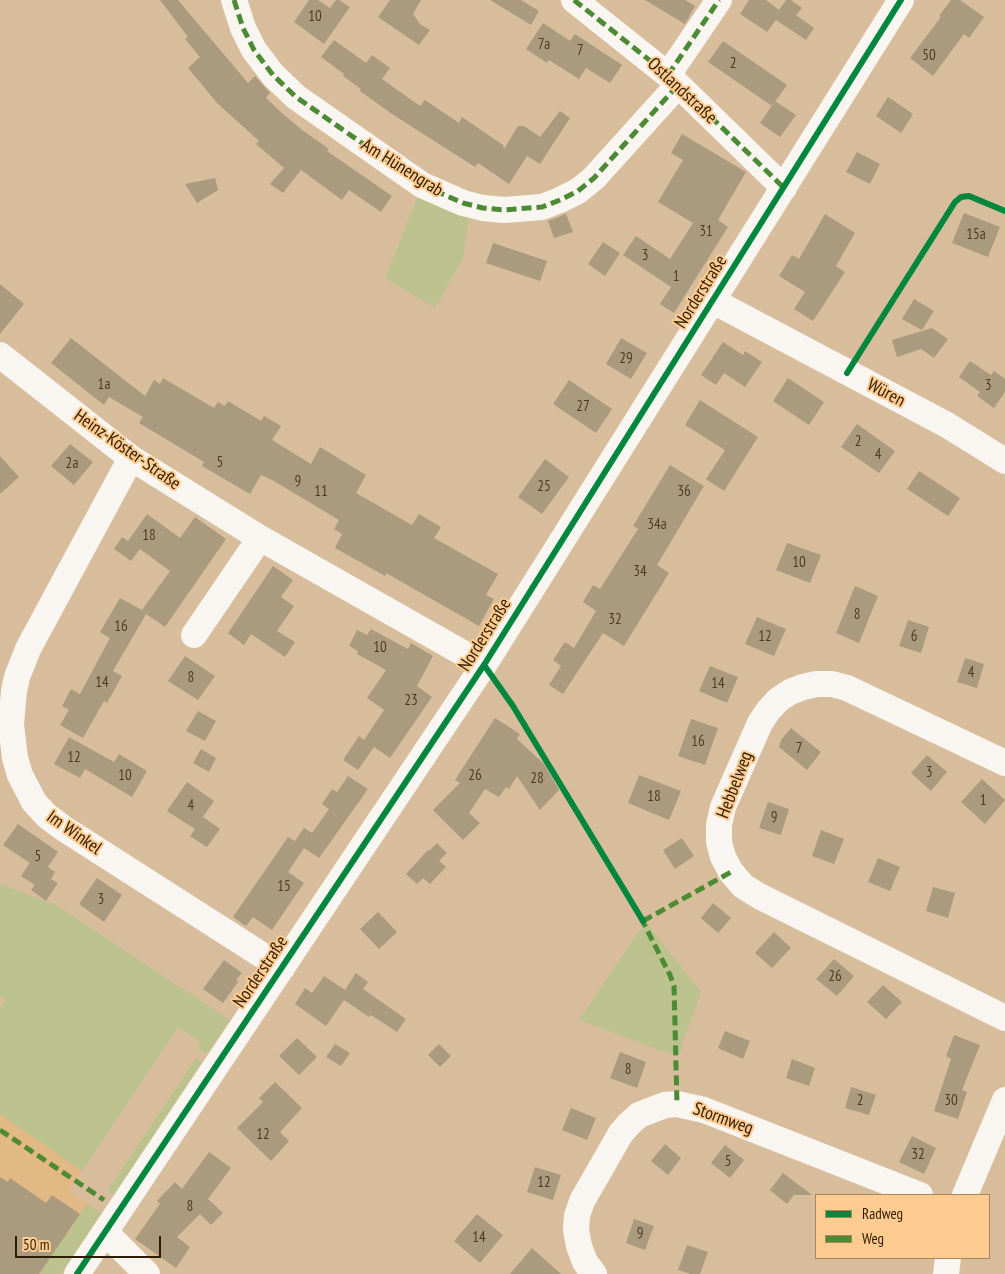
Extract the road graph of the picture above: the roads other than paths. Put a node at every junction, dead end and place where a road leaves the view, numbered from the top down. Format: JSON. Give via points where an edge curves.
{"nodes":[{"id":1,"x":234,"y":0,"type":"edge"},
{"id":2,"x":574,"y":0,"type":"edge"},
{"id":3,"x":719,"y":0,"type":"edge"},
{"id":4,"x":901,"y":0,"type":"edge"},
{"id":5,"x":673,"y":80,"type":"junction"},
{"id":6,"x":784,"y":188,"type":"junction"},
{"id":7,"x":712,"y":301,"type":"junction"},
{"id":8,"x":0,"y":355,"type":"edge"},
{"id":9,"x":131,"y":458,"type":"junction"},
{"id":10,"x":1005,"y":462,"type":"edge"},
{"id":11,"x":260,"y":538,"type":"junction"},
{"id":12,"x":194,"y":635,"type":"dead end"},
{"id":13,"x":484,"y":665,"type":"junction"},
{"id":14,"x":1005,"y":763,"type":"edge"},
{"id":15,"x":282,"y":968,"type":"junction"},
{"id":16,"x":1005,"y":1018,"type":"edge"},
{"id":17,"x":1005,"y":1100,"type":"edge"},
{"id":18,"x":917,"y":1194,"type":"edge"},
{"id":19,"x":965,"y":1194,"type":"edge"},
{"id":20,"x":105,"y":1232,"type":"junction"},
{"id":21,"x":948,"y":1259,"type":"edge"},
{"id":22,"x":77,"y":1274,"type":"edge"},
{"id":23,"x":147,"y":1274,"type":"edge"},
{"id":24,"x":594,"y":1274,"type":"edge"},
{"id":25,"x":946,"y":1274,"type":"edge"}],
"edges":[{"from":1,"to":5,"type":"street","name":"Am Hünengrab","via":[[254,50],[296,98],[422,184],[463,203],[484,208],[532,208],[578,192],[594,178]]},
{"from":2,"to":5,"type":"street","name":"Ostlandstraße"},
{"from":3,"to":5,"type":"street","name":"Am Hünengrab"},
{"from":4,"to":6,"type":"street","name":"Norderstraße"},
{"from":5,"to":6,"type":"street","name":"Ostlandstraße"},
{"from":6,"to":7,"type":"street","name":"Norderstraße"},
{"from":7,"to":10,"type":"street","name":"Würen","via":[[946,425]]},
{"from":7,"to":13,"type":"street","name":"Norderstraße"},
{"from":8,"to":9,"type":"street","name":"Heinz-Köster-Straße"},
{"from":9,"to":11,"type":"street","name":"Heinz-Köster-Straße"},
{"from":9,"to":15,"type":"street","name":"Im Winkel","via":[[28,649],[17,677],[11,724],[20,775],[34,802],[47,816]]},
{"from":11,"to":12,"type":"street"},
{"from":11,"to":13,"type":"street","name":"Heinz-Köster-Straße"},
{"from":13,"to":15,"type":"street","name":"Norderstraße"},
{"from":14,"to":16,"type":"street","name":"Hebbelweg","via":[[847,688],[832,684],[803,686],[778,700],[760,723],[722,807],[719,825],[723,857],[730,872],[743,886]]},
{"from":15,"to":20,"type":"street","name":"Norderstraße"},
{"from":17,"to":19,"type":"street"},
{"from":18,"to":24,"type":"street","name":"Stormweg","via":[[704,1110],[677,1104],[665,1105],[639,1115],[621,1133],[582,1201],[576,1230],[578,1246]]},
{"from":20,"to":22,"type":"street","name":"Norderstraße"},
{"from":20,"to":23,"type":"street"},
{"from":21,"to":25,"type":"street"}]}
